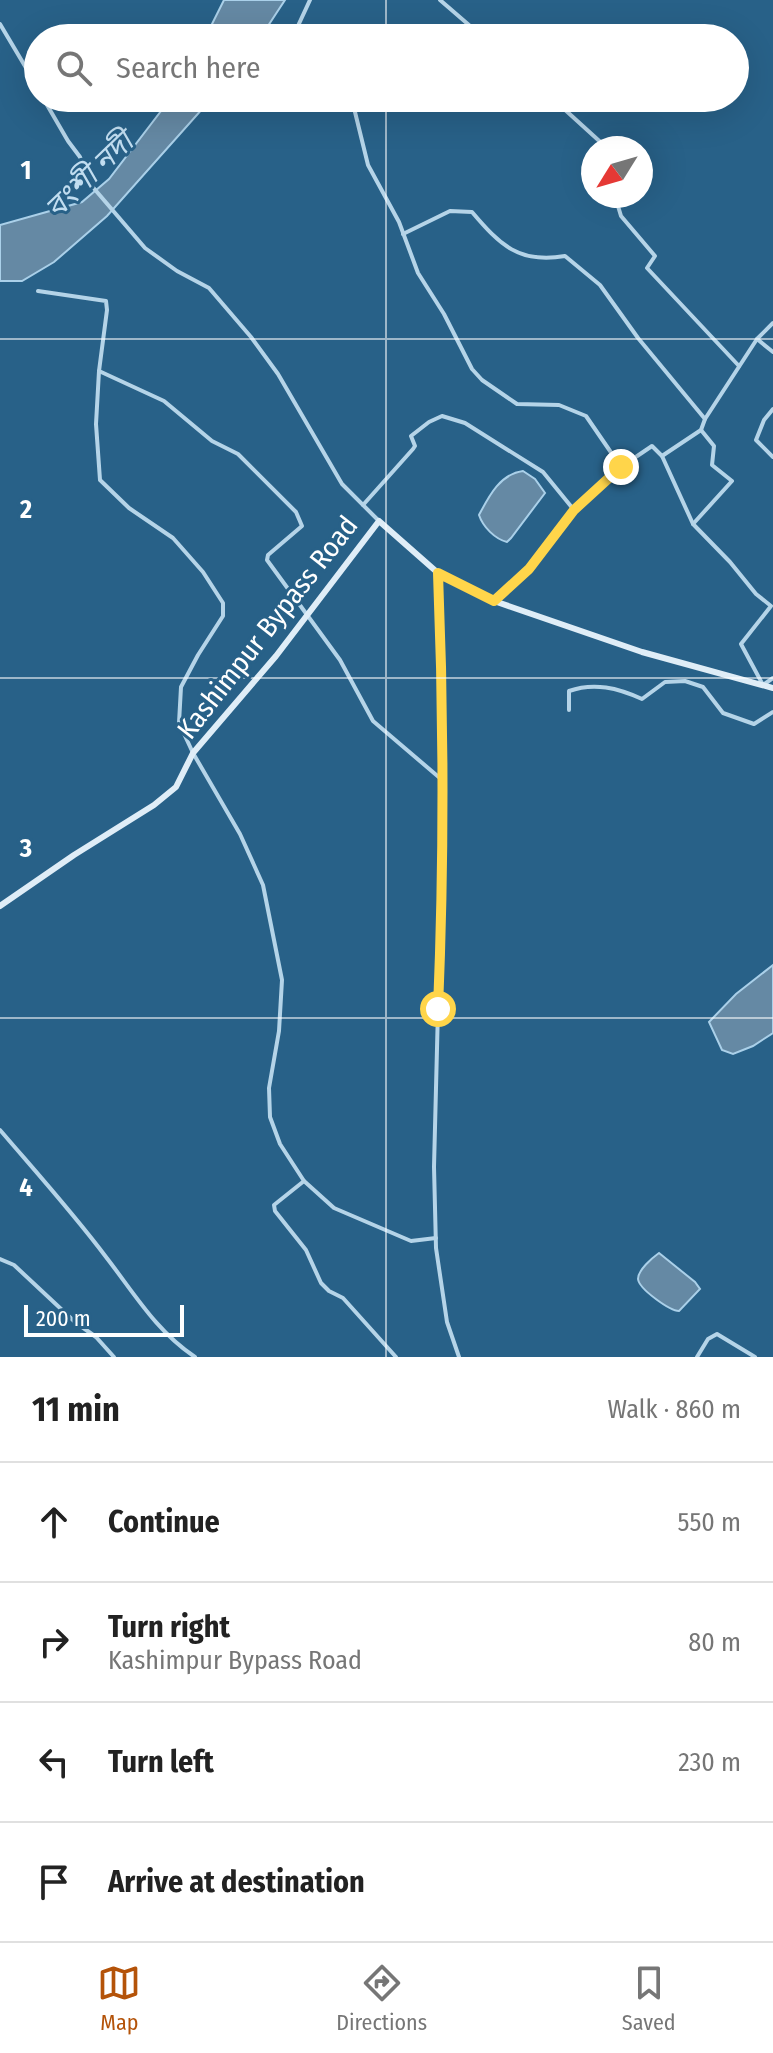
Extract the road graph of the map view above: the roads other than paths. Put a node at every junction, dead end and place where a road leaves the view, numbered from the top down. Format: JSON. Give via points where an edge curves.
{"nodes":[{"id":1,"x":310,"y":0,"type":"edge"},
{"id":2,"x":440,"y":0,"type":"edge"},
{"id":3,"x":0,"y":24,"type":"edge"},
{"id":4,"x":299,"y":24,"type":"edge"},
{"id":5,"x":468,"y":24,"type":"edge"},
{"id":6,"x":24,"y":64,"type":"edge"},
{"id":7,"x":51,"y":112,"type":"edge"},
{"id":8,"x":355,"y":112,"type":"edge"},
{"id":9,"x":567,"y":112,"type":"edge"},
{"id":10,"x":594,"y":136,"type":"edge"},
{"id":11,"x":619,"y":208,"type":"edge"},
{"id":12,"x":403,"y":234,"type":"junction"},
{"id":13,"x":38,"y":291,"type":"dead end"},
{"id":14,"x":773,"y":323,"type":"edge"},
{"id":15,"x":757,"y":339,"type":"junction"},
{"id":16,"x":773,"y":352,"type":"edge"},
{"id":17,"x":739,"y":366,"type":"junction"},
{"id":18,"x":99,"y":371,"type":"junction"},
{"id":19,"x":773,"y":409,"type":"edge"},
{"id":20,"x":705,"y":419,"type":"junction"},
{"id":21,"x":701,"y":430,"type":"junction"},
{"id":22,"x":662,"y":456,"type":"junction"},
{"id":23,"x":773,"y":457,"type":"edge"},
{"id":24,"x":621,"y":467,"type":"junction"},
{"id":25,"x":363,"y":505,"type":"junction"},
{"id":26,"x":574,"y":510,"type":"junction"},
{"id":27,"x":379,"y":521,"type":"junction"},
{"id":28,"x":693,"y":524,"type":"junction"},
{"id":29,"x":438,"y":573,"type":"junction"},
{"id":30,"x":494,"y":601,"type":"junction"},
{"id":31,"x":306,"y":613,"type":"junction"},
{"id":32,"x":773,"y":678,"type":"edge"},
{"id":33,"x":763,"y":685,"type":"junction"},
{"id":34,"x":773,"y":688,"type":"edge"},
{"id":35,"x":569,"y":710,"type":"dead end"},
{"id":36,"x":773,"y":712,"type":"edge"},
{"id":37,"x":193,"y":753,"type":"junction"},
{"id":38,"x":441,"y":779,"type":"junction"},
{"id":39,"x":0,"y":906,"type":"edge"},
{"id":40,"x":0,"y":1130,"type":"edge"},
{"id":41,"x":304,"y":1181,"type":"junction"},
{"id":42,"x":436,"y":1238,"type":"junction"},
{"id":43,"x":0,"y":1259,"type":"edge"},
{"id":44,"x":114,"y":1357,"type":"edge"},
{"id":45,"x":195,"y":1357,"type":"edge"},
{"id":46,"x":396,"y":1357,"type":"edge"},
{"id":47,"x":459,"y":1357,"type":"edge"},
{"id":48,"x":697,"y":1357,"type":"edge"},
{"id":49,"x":755,"y":1357,"type":"edge"}],
"edges":[{"from":1,"to":4,"type":"street"},
{"from":2,"to":5,"type":"street"},
{"from":3,"to":6,"type":"street"},
{"from":7,"to":25,"type":"street","via":[[92,186],[145,248],[209,288],[251,337],[342,484]]},
{"from":8,"to":12,"type":"street","via":[[368,165]]},
{"from":9,"to":10,"type":"street"},
{"from":11,"to":17,"type":"street","via":[[655,256],[647,268]]},
{"from":12,"to":20,"type":"street","via":[[450,211],[472,212],[519,254],[542,260],[565,256],[600,285]]},
{"from":12,"to":24,"type":"street","via":[[418,273],[482,380],[517,404],[559,405],[586,416]]},
{"from":13,"to":18,"type":"street","via":[[106,301]]},
{"from":14,"to":15,"type":"street"},
{"from":15,"to":16,"type":"street"},
{"from":15,"to":17,"type":"street"},
{"from":17,"to":20,"type":"street"},
{"from":18,"to":31,"type":"street","via":[[164,401],[212,441],[238,454],[296,512],[302,526],[267,560]]},
{"from":18,"to":37,"type":"street","via":[[100,480],[173,538],[223,603],[223,616],[181,687],[179,723]]},
{"from":19,"to":23,"type":"street","via":[[756,440]]},
{"from":20,"to":21,"type":"street"},
{"from":21,"to":22,"type":"street"},
{"from":21,"to":28,"type":"street","via":[[714,446],[712,465],[732,481]]},
{"from":22,"to":24,"type":"street","via":[[652,446]]},
{"from":22,"to":28,"type":"street"},
{"from":24,"to":26,"type":"street"},
{"from":25,"to":26,"type":"street","via":[[413,449],[411,436],[442,416],[465,423],[543,472]]},
{"from":25,"to":27,"type":"street"},
{"from":26,"to":30,"type":"street","via":[[529,569]]},
{"from":27,"to":29,"type":"main road","name":"Kashimpur Bypass Road"},
{"from":27,"to":31,"type":"main road","name":"Kashimpur Bypass Road"},
{"from":28,"to":33,"type":"street","via":[[771,606],[741,644]]},
{"from":29,"to":30,"type":"main road","name":"Kashimpur Bypass Road"},
{"from":29,"to":38,"type":"street"},
{"from":30,"to":33,"type":"main road","name":"Kashimpur Bypass Road","via":[[642,652]]},
{"from":31,"to":37,"type":"main road","name":"Kashimpur Bypass Road"},
{"from":31,"to":38,"type":"street","via":[[340,660],[373,721]]},
{"from":32,"to":33,"type":"street"},
{"from":33,"to":34,"type":"main road","name":"Kashimpur Bypass Road"},
{"from":35,"to":36,"type":"street","via":[[569,691],[582,686],[606,686],[642,699],[665,682],[685,681],[703,687],[723,713],[754,724]]},
{"from":37,"to":39,"type":"main road","name":"Kashimpur Bypass Road","via":[[168,795]]},
{"from":37,"to":41,"type":"street","via":[[263,885],[282,980],[270,1117]]},
{"from":38,"to":42,"type":"street"},
{"from":40,"to":45,"type":"street","via":[[63,1202],[145,1311]]},
{"from":41,"to":42,"type":"street","via":[[334,1208],[403,1238]]},
{"from":41,"to":46,"type":"street","via":[[274,1205],[275,1211],[306,1250],[321,1283],[343,1298]]},
{"from":42,"to":47,"type":"street","via":[[447,1322]]},
{"from":43,"to":44,"type":"street","via":[[14,1265]]},
{"from":48,"to":49,"type":"street","via":[[717,1334]]}]}
